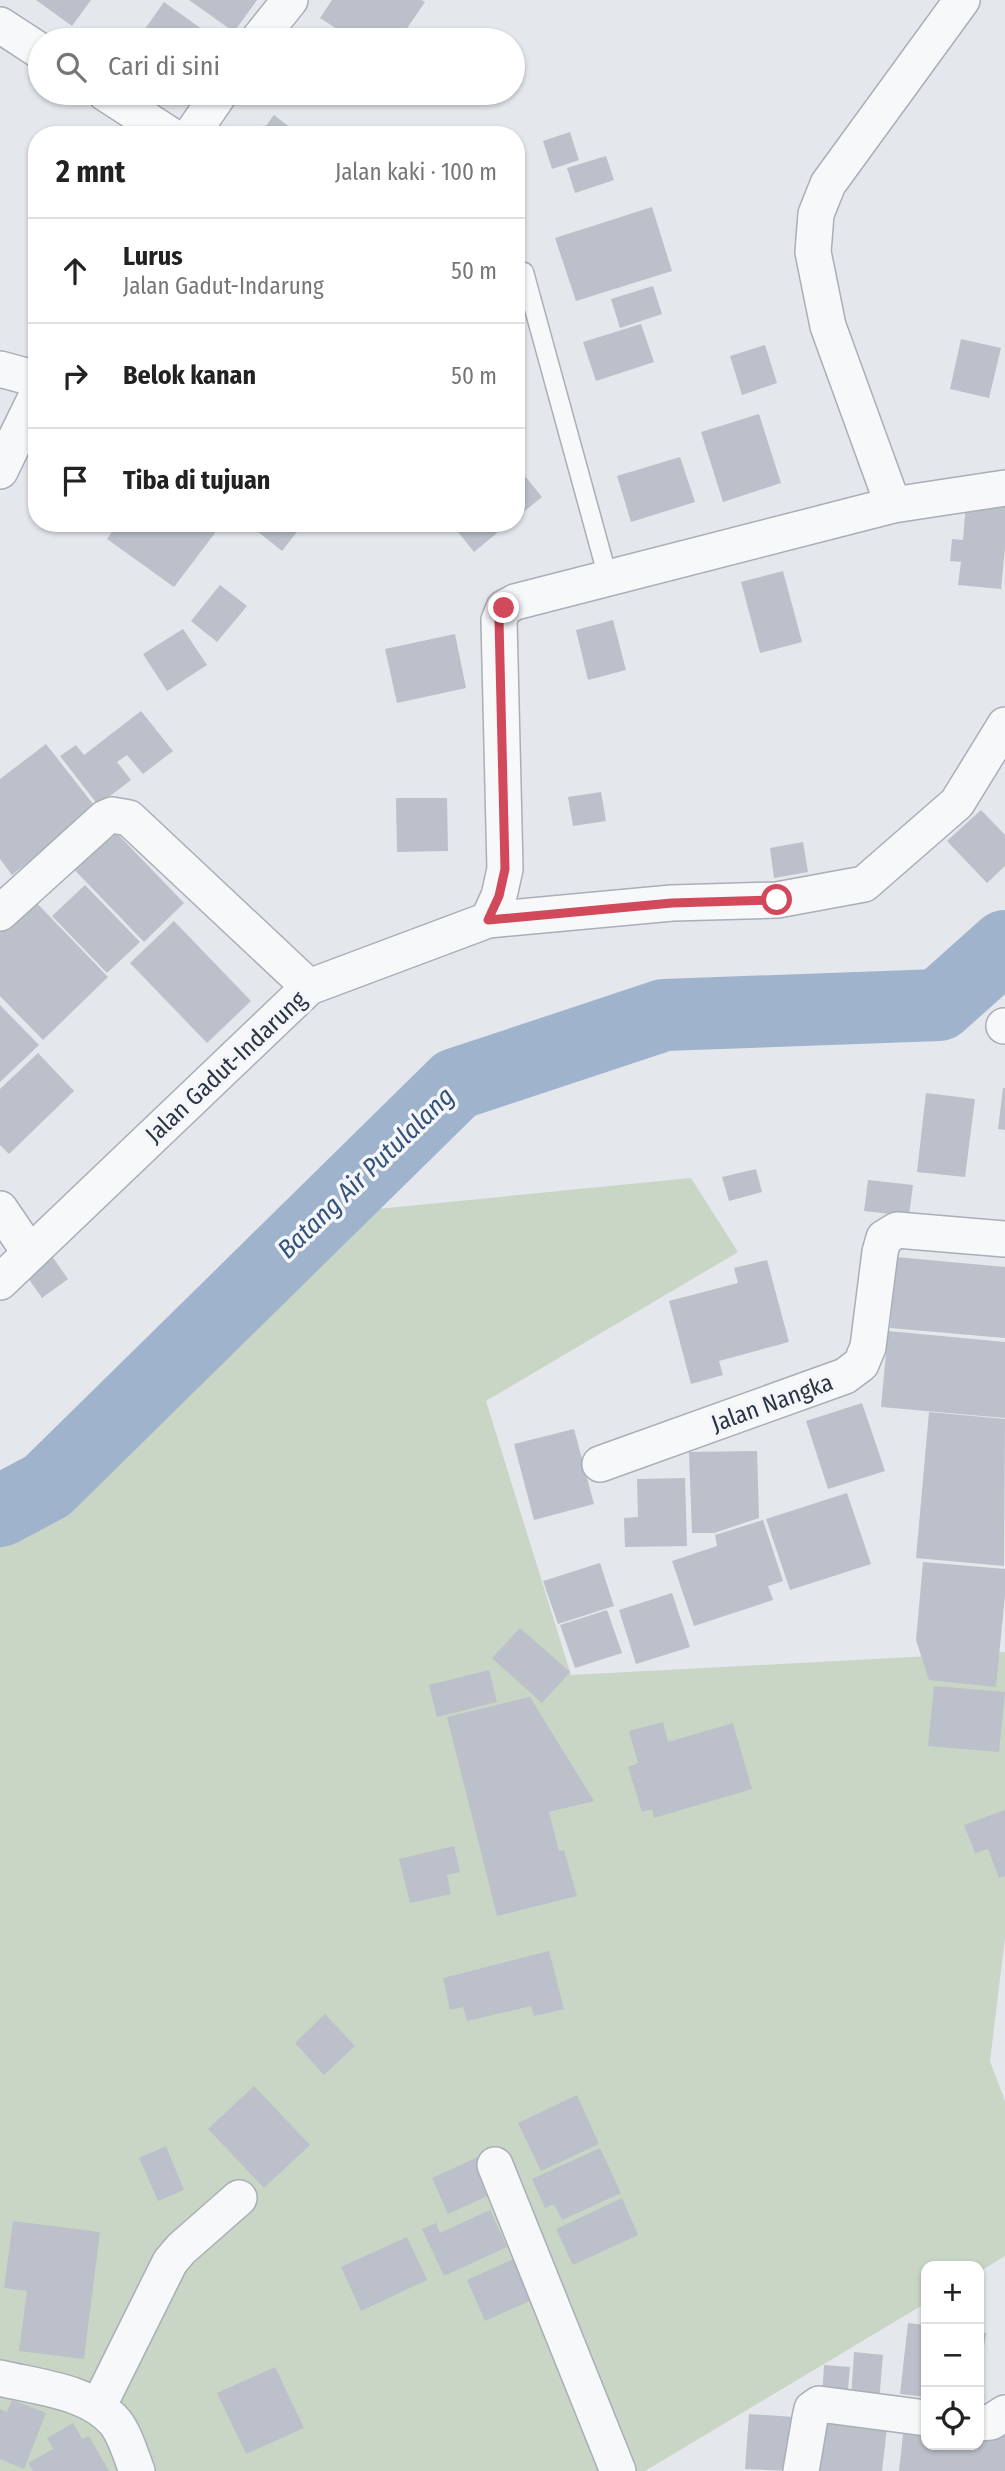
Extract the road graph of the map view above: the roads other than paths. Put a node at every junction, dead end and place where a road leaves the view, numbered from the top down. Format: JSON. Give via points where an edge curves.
{"nodes":[{"id":1,"x":290,"y":0,"type":"edge"},
{"id":2,"x":962,"y":0,"type":"edge"},
{"id":3,"x":0,"y":25,"type":"edge"},
{"id":4,"x":268,"y":28,"type":"edge"},
{"id":5,"x":28,"y":43,"type":"edge"},
{"id":6,"x":124,"y":105,"type":"edge"},
{"id":7,"x":212,"y":105,"type":"edge"},
{"id":8,"x":156,"y":126,"type":"edge"},
{"id":9,"x":197,"y":126,"type":"edge"},
{"id":10,"x":525,"y":276,"type":"edge"},
{"id":11,"x":0,"y":369,"type":"edge"},
{"id":12,"x":28,"y":377,"type":"edge"},
{"id":13,"x":28,"y":415,"type":"edge"},
{"id":14,"x":0,"y":471,"type":"edge"},
{"id":15,"x":1005,"y":488,"type":"edge"},
{"id":16,"x":893,"y":505,"type":"junction"},
{"id":17,"x":608,"y":578,"type":"junction"},
{"id":18,"x":1005,"y":724,"type":"edge"},
{"id":19,"x":0,"y":913,"type":"edge"},
{"id":20,"x":488,"y":920,"type":"junction"},
{"id":21,"x":309,"y":987,"type":"junction"},
{"id":22,"x":0,"y":1209,"type":"edge"},
{"id":23,"x":1005,"y":1239,"type":"edge"},
{"id":24,"x":30,"y":1253,"type":"junction"},
{"id":25,"x":0,"y":1282,"type":"edge"},
{"id":26,"x":600,"y":1464,"type":"dead end"},
{"id":27,"x":495,"y":2165,"type":"dead end"},
{"id":28,"x":239,"y":2198,"type":"dead end"},
{"id":29,"x":0,"y":2378,"type":"edge"},
{"id":30,"x":99,"y":2405,"type":"junction"},
{"id":31,"x":1005,"y":2413,"type":"edge"},
{"id":32,"x":921,"y":2417,"type":"edge"},
{"id":33,"x":984,"y":2422,"type":"edge"},
{"id":34,"x":137,"y":2471,"type":"edge"},
{"id":35,"x":618,"y":2471,"type":"edge"},
{"id":36,"x":801,"y":2471,"type":"edge"}],
"edges":[{"from":1,"to":4,"type":"street"},
{"from":2,"to":16,"type":"street","via":[[828,184],[816,214],[813,252],[828,326]]},
{"from":3,"to":5,"type":"street"},
{"from":6,"to":8,"type":"street"},
{"from":7,"to":9,"type":"street"},
{"from":10,"to":17,"type":"lane"},
{"from":11,"to":12,"type":"street"},
{"from":13,"to":14,"type":"street"},
{"from":15,"to":16,"type":"street"},
{"from":16,"to":17,"type":"street"},
{"from":17,"to":20,"type":"street","via":[[515,602],[504,608],[499,620],[505,869]]},
{"from":18,"to":20,"type":"street","name":"Jalan Gadut-Indarung","via":[[957,803],[864,884],[777,900],[672,903]]},
{"from":19,"to":21,"type":"street","via":[[105,818],[121,816],[129,818]]},
{"from":20,"to":21,"type":"street","name":"Jalan Gadut-Indarung"},
{"from":21,"to":24,"type":"street","name":"Jalan Gadut-Indarung"},
{"from":22,"to":24,"type":"street"},
{"from":23,"to":26,"type":"street","name":"Jalan Nangka","via":[[897,1230],[884,1238],[880,1252],[868,1347],[861,1364],[845,1377]]},
{"from":24,"to":25,"type":"street","name":"Jalan Gadut-Indarung"},
{"from":27,"to":35,"type":"street"},
{"from":28,"to":30,"type":"street","via":[[170,2262]]},
{"from":29,"to":30,"type":"street"},
{"from":30,"to":34,"type":"street","via":[[117,2424]]},
{"from":31,"to":33,"type":"street"},
{"from":32,"to":36,"type":"street","via":[[819,2404],[812,2409]]}]}
